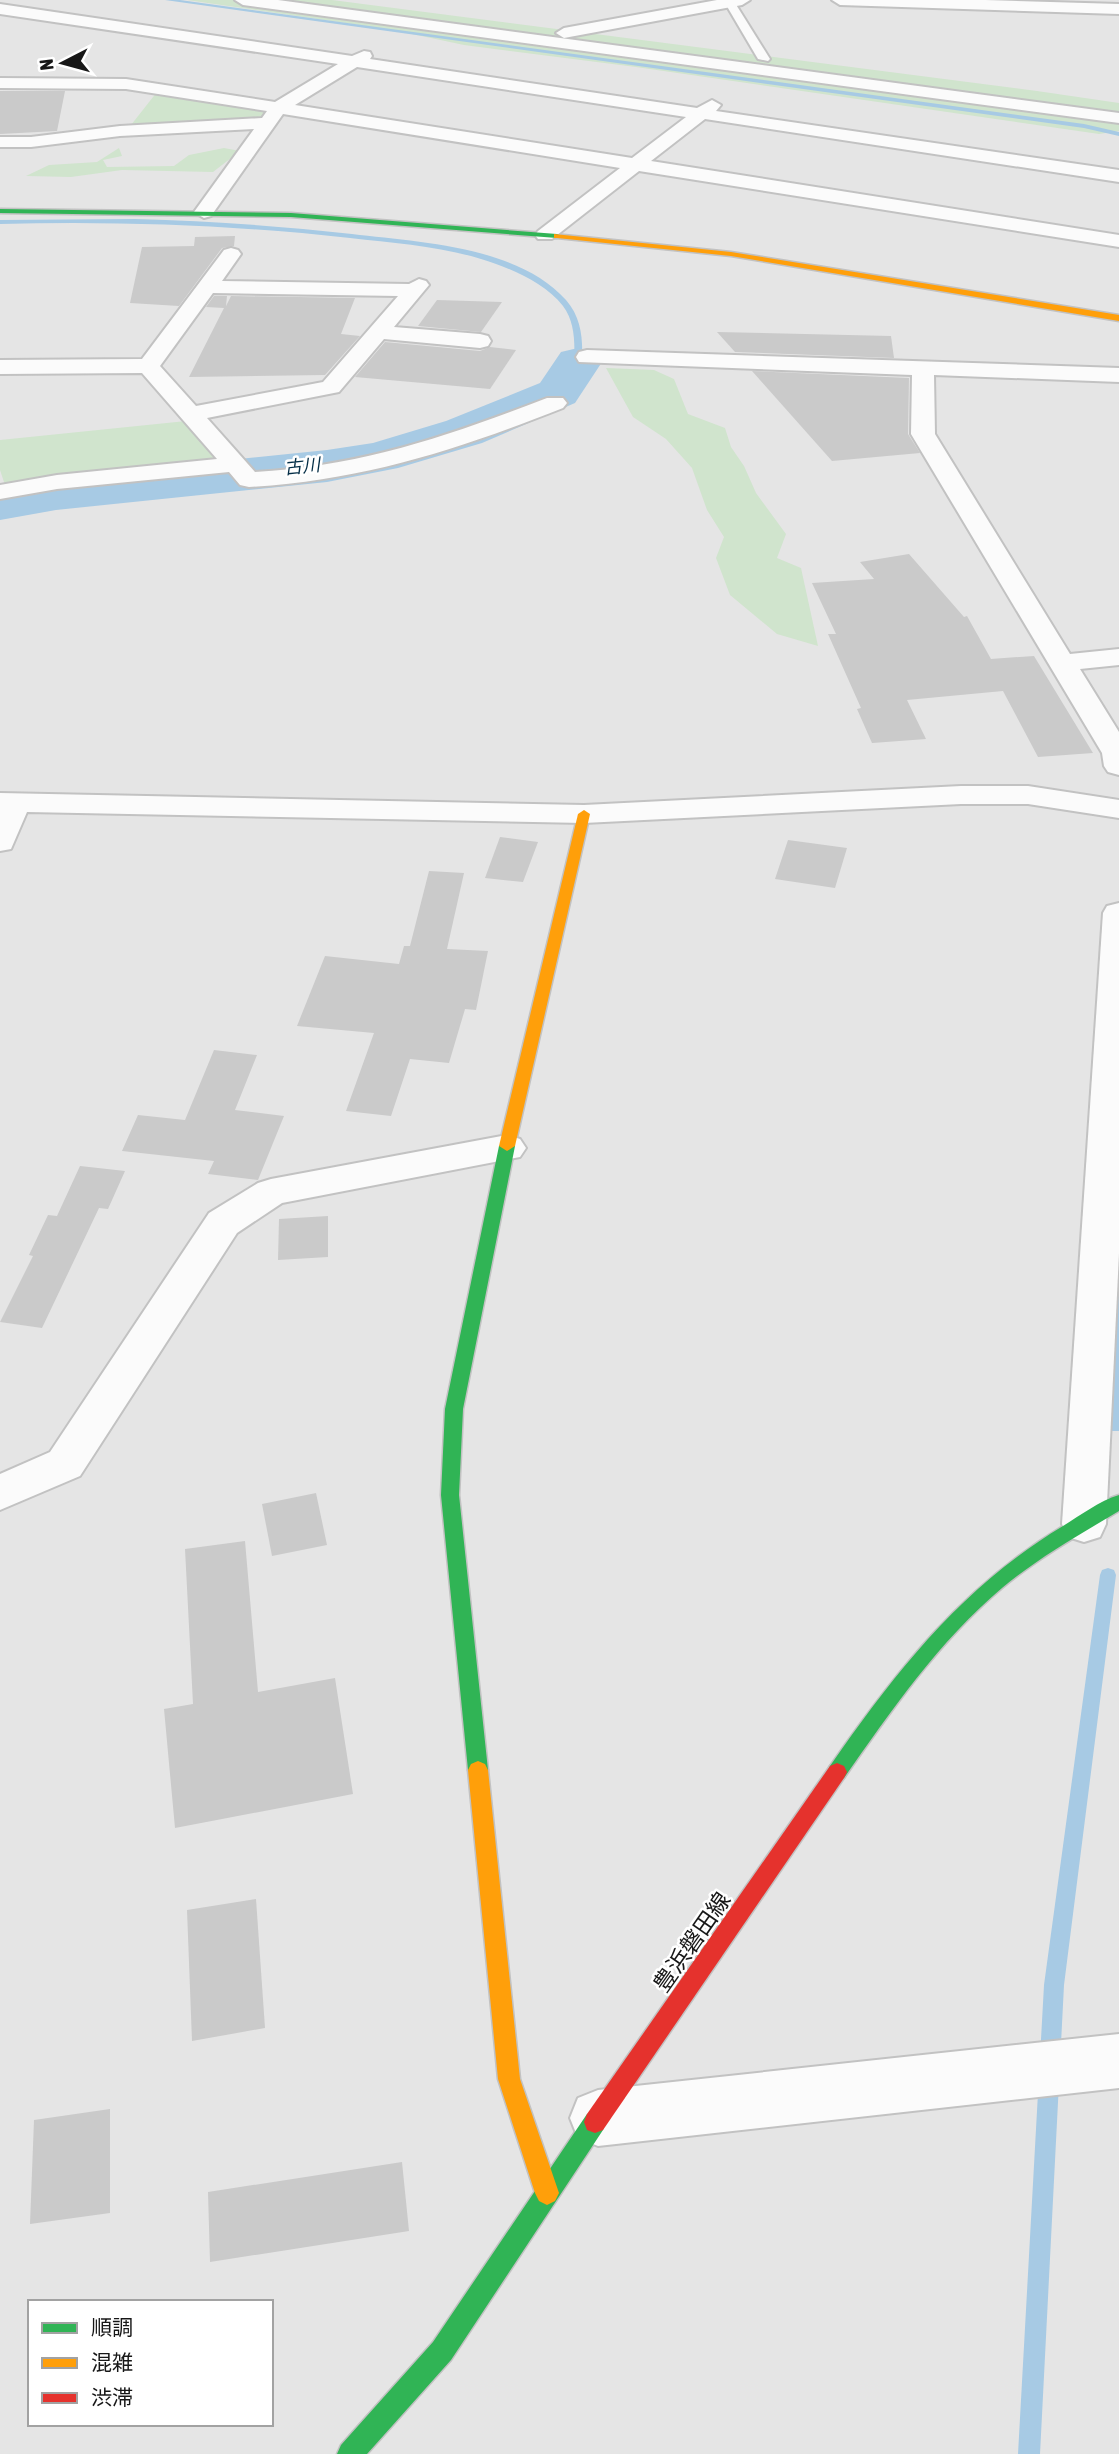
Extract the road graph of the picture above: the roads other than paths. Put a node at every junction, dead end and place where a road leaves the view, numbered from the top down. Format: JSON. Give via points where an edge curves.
{"nodes":[{"id":1,"x":10,"y":0,"type":"edge"},
{"id":2,"x":243,"y":0,"type":"edge"},
{"id":3,"x":840,"y":0,"type":"edge"},
{"id":4,"x":736,"y":2,"type":"edge"},
{"id":5,"x":0,"y":6,"type":"edge"},
{"id":6,"x":1119,"y":9,"type":"edge"},
{"id":7,"x":402,"y":35,"type":"dead end"},
{"id":8,"x":540,"y":40,"type":"junction"},
{"id":9,"x":375,"y":50,"type":"dead end"},
{"id":10,"x":764,"y":59,"type":"dead end"},
{"id":11,"x":355,"y":62,"type":"junction"},
{"id":12,"x":12,"y":65,"type":"dead end"},
{"id":13,"x":0,"y":83,"type":"edge"},
{"id":14,"x":126,"y":84,"type":"junction"},
{"id":15,"x":730,"y":90,"type":"dead end"},
{"id":16,"x":929,"y":93,"type":"junction"},
{"id":17,"x":1099,"y":97,"type":"dead end"},
{"id":18,"x":701,"y":113,"type":"junction"},
{"id":19,"x":272,"y":116,"type":"junction"},
{"id":20,"x":1119,"y":118,"type":"edge"},
{"id":21,"x":0,"y":142,"type":"edge"},
{"id":22,"x":635,"y":164,"type":"junction"},
{"id":23,"x":1119,"y":176,"type":"edge"},
{"id":24,"x":0,"y":211,"type":"edge"},
{"id":25,"x":204,"y":212,"type":"junction"},
{"id":26,"x":545,"y":235,"type":"junction"},
{"id":27,"x":1119,"y":241,"type":"edge"},
{"id":28,"x":231,"y":254,"type":"dead end"},
{"id":29,"x":207,"y":287,"type":"junction"},
{"id":30,"x":1119,"y":318,"type":"edge"},
{"id":31,"x":379,"y":332,"type":"junction"},
{"id":32,"x":480,"y":341,"type":"dead end"},
{"id":33,"x":587,"y":357,"type":"dead end"},
{"id":34,"x":148,"y":366,"type":"junction"},
{"id":35,"x":0,"y":367,"type":"edge"},
{"id":36,"x":923,"y":369,"type":"junction"},
{"id":37,"x":1119,"y":375,"type":"edge"},
{"id":38,"x":555,"y":403,"type":"dead end"},
{"id":39,"x":190,"y":414,"type":"junction"},
{"id":40,"x":235,"y":464,"type":"junction"},
{"id":41,"x":2,"y":484,"type":"edge"},
{"id":42,"x":1119,"y":657,"type":"edge"},
{"id":43,"x":1061,"y":663,"type":"junction"},
{"id":44,"x":1119,"y":766,"type":"edge"},
{"id":45,"x":8,"y":802,"type":"edge"},
{"id":46,"x":1119,"y":809,"type":"edge"},
{"id":47,"x":584,"y":814,"type":"junction"},
{"id":48,"x":0,"y":842,"type":"edge"},
{"id":49,"x":1119,"y":912,"type":"edge"},
{"id":50,"x":1116,"y":1002,"type":"edge"},
{"id":51,"x":507,"y":1148,"type":"junction"},
{"id":52,"x":0,"y":1493,"type":"edge"},
{"id":53,"x":1119,"y":1503,"type":"edge"},
{"id":54,"x":1084,"y":1524,"type":"junction"},
{"id":55,"x":1119,"y":2061,"type":"edge"},
{"id":56,"x":598,"y":2118,"type":"junction"},
{"id":57,"x":547,"y":2193,"type":"junction"},
{"id":58,"x":350,"y":2454,"type":"edge"}],
"edges":[{"from":1,"to":5,"type":"street"},
{"from":2,"to":8,"type":"street"},
{"from":3,"to":6,"type":"street"},
{"from":4,"to":8,"type":"street"},
{"from":4,"to":10,"type":"lane"},
{"from":5,"to":11,"type":"street"},
{"from":7,"to":8,"type":"street"},
{"from":8,"to":16,"type":"street"},
{"from":9,"to":11,"type":"street"},
{"from":11,"to":18,"type":"street"},
{"from":11,"to":19,"type":"street"},
{"from":12,"to":14,"type":"street"},
{"from":13,"to":14,"type":"street"},
{"from":14,"to":19,"type":"street"},
{"from":15,"to":18,"type":"street"},
{"from":16,"to":17,"type":"street","via":[[1060,100]]},
{"from":16,"to":20,"type":"street"},
{"from":18,"to":22,"type":"street"},
{"from":18,"to":23,"type":"street"},
{"from":19,"to":21,"type":"street"},
{"from":19,"to":22,"type":"street"},
{"from":19,"to":25,"type":"street"},
{"from":22,"to":26,"type":"street"},
{"from":22,"to":27,"type":"street"},
{"from":24,"to":25,"type":"street"},
{"from":25,"to":26,"type":"street","via":[[352,218]]},
{"from":26,"to":30,"type":"street","via":[[731,254]]},
{"from":28,"to":29,"type":"street"},
{"from":29,"to":31,"type":"street","via":[[417,288]]},
{"from":29,"to":34,"type":"street"},
{"from":31,"to":32,"type":"street"},
{"from":31,"to":39,"type":"street","via":[[331,387]]},
{"from":33,"to":36,"type":"street"},
{"from":34,"to":35,"type":"street"},
{"from":34,"to":39,"type":"street"},
{"from":36,"to":37,"type":"street"},
{"from":36,"to":43,"type":"street","via":[[923,434]]},
{"from":38,"to":40,"type":"street","via":[[475,434],[348,470],[249,480]]},
{"from":39,"to":40,"type":"street"},
{"from":40,"to":41,"type":"street"},
{"from":42,"to":43,"type":"street"},
{"from":43,"to":44,"type":"street","via":[[1117,754]]},
{"from":45,"to":47,"type":"street"},
{"from":45,"to":48,"type":"street"},
{"from":46,"to":47,"type":"street","via":[[1028,795],[961,795]]},
{"from":47,"to":51,"type":"street"},
{"from":49,"to":50,"type":"street"},
{"from":50,"to":54,"type":"street"},
{"from":51,"to":52,"type":"street","via":[[271,1192],[223,1223],[65,1464]]},
{"from":51,"to":57,"type":"street","via":[[454,1409],[450,1494],[509,2079]]},
{"from":53,"to":54,"type":"street","name":"豊浜磐田線"},
{"from":54,"to":56,"type":"street","name":"豊浜磐田線","via":[[1023,1561],[951,1623],[884,1704]]},
{"from":55,"to":56,"type":"street"},
{"from":56,"to":57,"type":"street","name":"豊浜磐田線"},
{"from":57,"to":58,"type":"street","name":"豊浜磐田線","via":[[442,2351]]}]}
